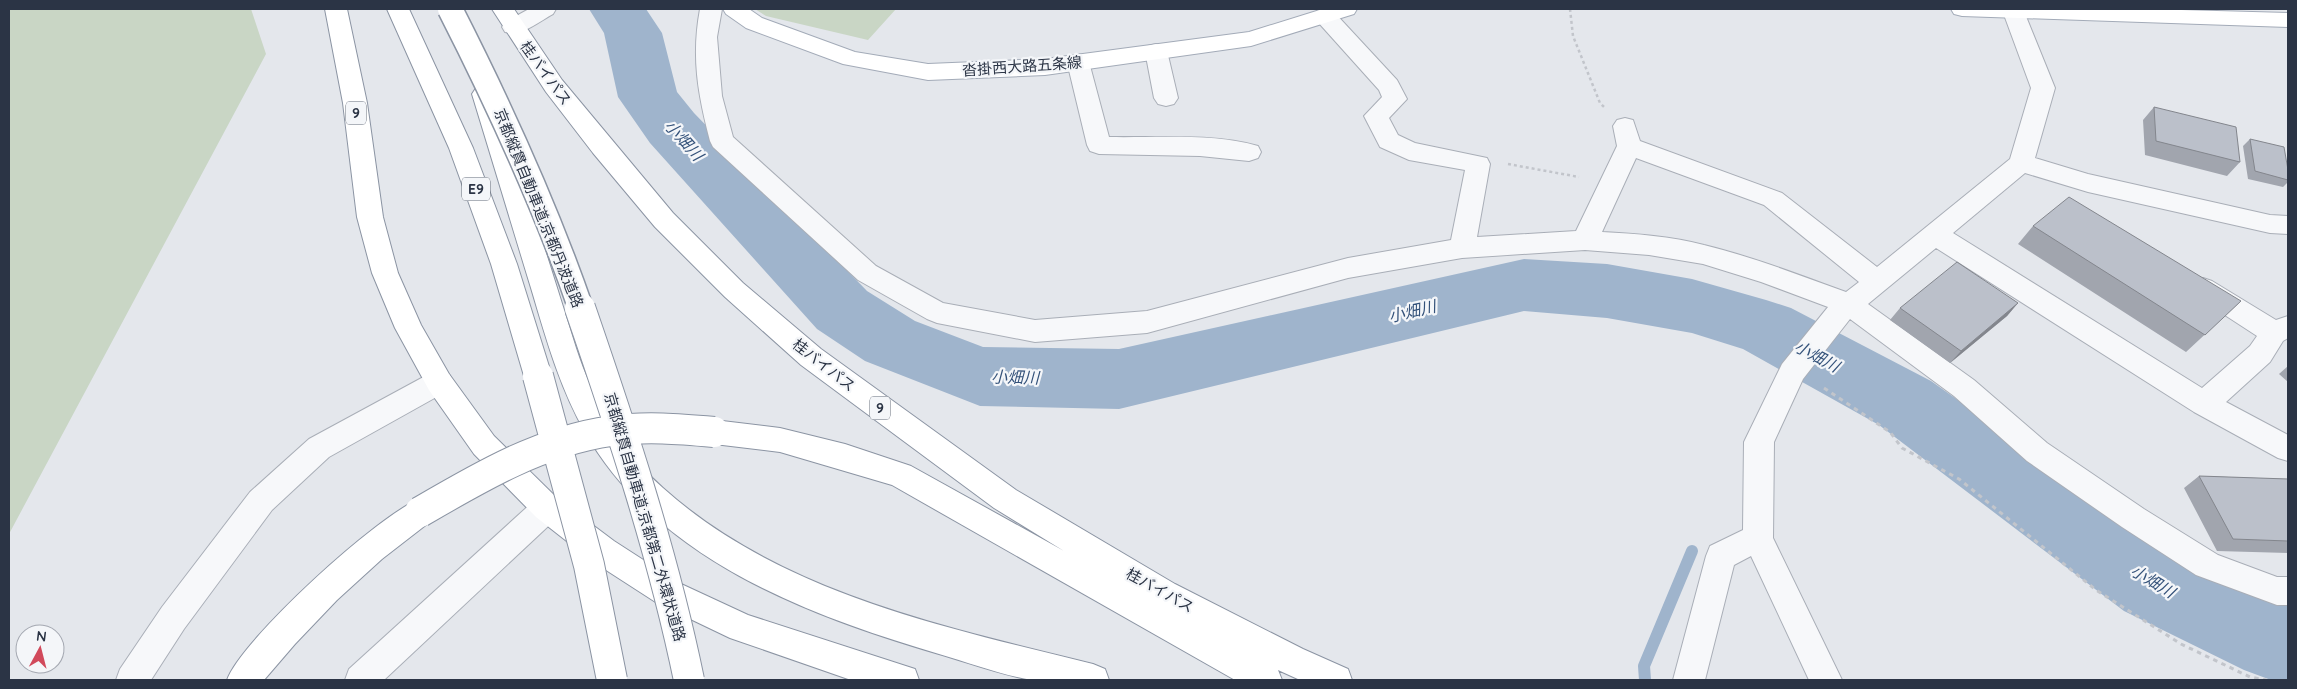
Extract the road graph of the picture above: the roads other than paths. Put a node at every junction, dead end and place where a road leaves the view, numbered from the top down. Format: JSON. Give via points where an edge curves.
{"nodes":[{"id":1,"x":336,"y":9,"type":"edge"},
{"id":2,"x":398,"y":9,"type":"edge"},
{"id":3,"x":450,"y":9,"type":"edge"},
{"id":4,"x":459,"y":9,"type":"edge"},
{"id":5,"x":545,"y":9,"type":"edge"},
{"id":6,"x":711,"y":9,"type":"edge"},
{"id":7,"x":734,"y":9,"type":"edge"},
{"id":8,"x":1962,"y":9,"type":"edge"},
{"id":9,"x":1335,"y":12,"type":"edge"},
{"id":10,"x":2014,"y":12,"type":"junction"},
{"id":11,"x":508,"y":18,"type":"edge"},
{"id":12,"x":2288,"y":20,"type":"edge"},
{"id":13,"x":1156,"y":52,"type":"junction"},
{"id":14,"x":1078,"y":62,"type":"junction"},
{"id":15,"x":1166,"y":98,"type":"dead end"},
{"id":16,"x":1249,"y":152,"type":"dead end"},
{"id":17,"x":2021,"y":163,"type":"junction"},
{"id":18,"x":2288,"y":225,"type":"edge"},
{"id":19,"x":1934,"y":234,"type":"junction"},
{"id":20,"x":1586,"y":240,"type":"junction"},
{"id":21,"x":1462,"y":248,"type":"junction"},
{"id":22,"x":2178,"y":274,"type":"edge"},
{"id":23,"x":1876,"y":281,"type":"junction"},
{"id":24,"x":1845,"y":308,"type":"junction"},
{"id":25,"x":2281,"y":330,"type":"edge"},
{"id":26,"x":597,"y":355,"type":"joint"},
{"id":27,"x":439,"y":382,"type":"junction"},
{"id":28,"x":2204,"y":404,"type":"junction"},
{"id":29,"x":2288,"y":449,"type":"edge"},
{"id":30,"x":547,"y":508,"type":"junction"},
{"id":31,"x":1758,"y":538,"type":"junction"},
{"id":32,"x":2288,"y":591,"type":"edge"},
{"id":33,"x":679,"y":627,"type":"junction"},
{"id":34,"x":1256,"y":675,"type":"edge"},
{"id":35,"x":132,"y":680,"type":"edge"},
{"id":36,"x":243,"y":680,"type":"edge"},
{"id":37,"x":361,"y":680,"type":"edge"},
{"id":38,"x":612,"y":680,"type":"edge"},
{"id":39,"x":689,"y":680,"type":"edge"},
{"id":40,"x":697,"y":680,"type":"edge"},
{"id":41,"x":903,"y":680,"type":"edge"},
{"id":42,"x":1093,"y":680,"type":"edge"},
{"id":43,"x":1281,"y":680,"type":"edge"},
{"id":44,"x":1336,"y":680,"type":"edge"},
{"id":45,"x":1689,"y":680,"type":"edge"},
{"id":46,"x":1826,"y":680,"type":"edge"}],
"edges":[{"from":1,"to":27,"type":"main road","number":"9","via":[[355,104],[370,217],[385,273],[409,328]]},
{"from":2,"to":38,"type":"main road","number":"E9","bridge":true,"via":[[461,148],[504,264],[575,512]]},
{"from":3,"to":26,"type":"main road","name":"京都縦貫自動車道;京都丹波道路","bridge":true,"via":[[512,133],[561,252]]},
{"from":4,"to":42,"type":"main road","via":[[580,397],[606,444],[650,496],[690,529],[736,557],[807,592],[898,626],[1004,658]]},
{"from":5,"to":11,"type":"street"},
{"from":6,"to":21,"type":"street","via":[[706,37],[710,96],[722,141],[867,273],[937,312],[1035,331],[1147,322],[1348,268]]},
{"from":7,"to":14,"type":"main road","name":"沓掛西大路五条線","via":[[754,23],[851,59],[928,72],[1045,67]]},
{"from":8,"to":10,"type":"main road"},
{"from":9,"to":13,"type":"main road","name":"沓掛西大路五条線","via":[[1251,39]]},
{"from":9,"to":21,"type":"street","via":[[1395,99],[1376,116],[1389,141],[1409,151],[1478,164]]},
{"from":10,"to":12,"type":"main road"},
{"from":10,"to":17,"type":"street","via":[[2043,88]]},
{"from":11,"to":44,"type":"main road","name":"桂バイパス","number":"9","via":[[560,94],[664,220],[734,290],[811,357],[1005,499],[1164,594]]},
{"from":13,"to":14,"type":"main road","name":"沓掛西大路五条線"},
{"from":13,"to":15,"type":"street"},
{"from":14,"to":16,"type":"street","via":[[1099,145],[1200,147]]},
{"from":17,"to":18,"type":"street","via":[[2088,183],[2270,224]]},
{"from":17,"to":19,"type":"street"},
{"from":19,"to":23,"type":"street"},
{"from":19,"to":28,"type":"street"},
{"from":20,"to":21,"type":"street"},
{"from":20,"to":23,"type":"street","via":[[1612,182],[1627,136],[1773,198]]},
{"from":20,"to":24,"type":"street","via":[[1649,244],[1703,254],[1769,274]]},
{"from":22,"to":25,"type":"street"},
{"from":23,"to":24,"type":"street"},
{"from":24,"to":31,"type":"street","via":[[1792,372],[1758,442]]},
{"from":24,"to":32,"type":"street","via":[[1964,388],[2037,452],[2133,518],[2207,565],[2277,591]]},
{"from":25,"to":28,"type":"street","via":[[2260,354]]},
{"from":26,"to":33,"type":"main road","name":"京都縦貫自動車道;京都第二外環状道路","bridge":true},
{"from":27,"to":30,"type":"main road","number":"9","via":[[484,445]]},
{"from":27,"to":35,"type":"street","via":[[319,448],[261,501],[173,618]]},
{"from":28,"to":29,"type":"street"},
{"from":30,"to":37,"type":"street"},
{"from":30,"to":41,"type":"main road","number":"9","via":[[603,551],[668,593],[741,627]]},
{"from":31,"to":45,"type":"street","via":[[1721,556]]},
{"from":31,"to":46,"type":"street"},
{"from":33,"to":39,"type":"main road","name":"京都縦貫自動車道;京都第二外環状道路","bridge":true},
{"from":33,"to":40,"type":"main road","bridge":true},
{"from":34,"to":36,"type":"main road","bridge":true,"via":[[901,475],[780,440],[657,428],[611,431],[570,440],[520,458],[420,512],[375,545],[322,591]]},
{"from":34,"to":43,"type":"main road"}]}
